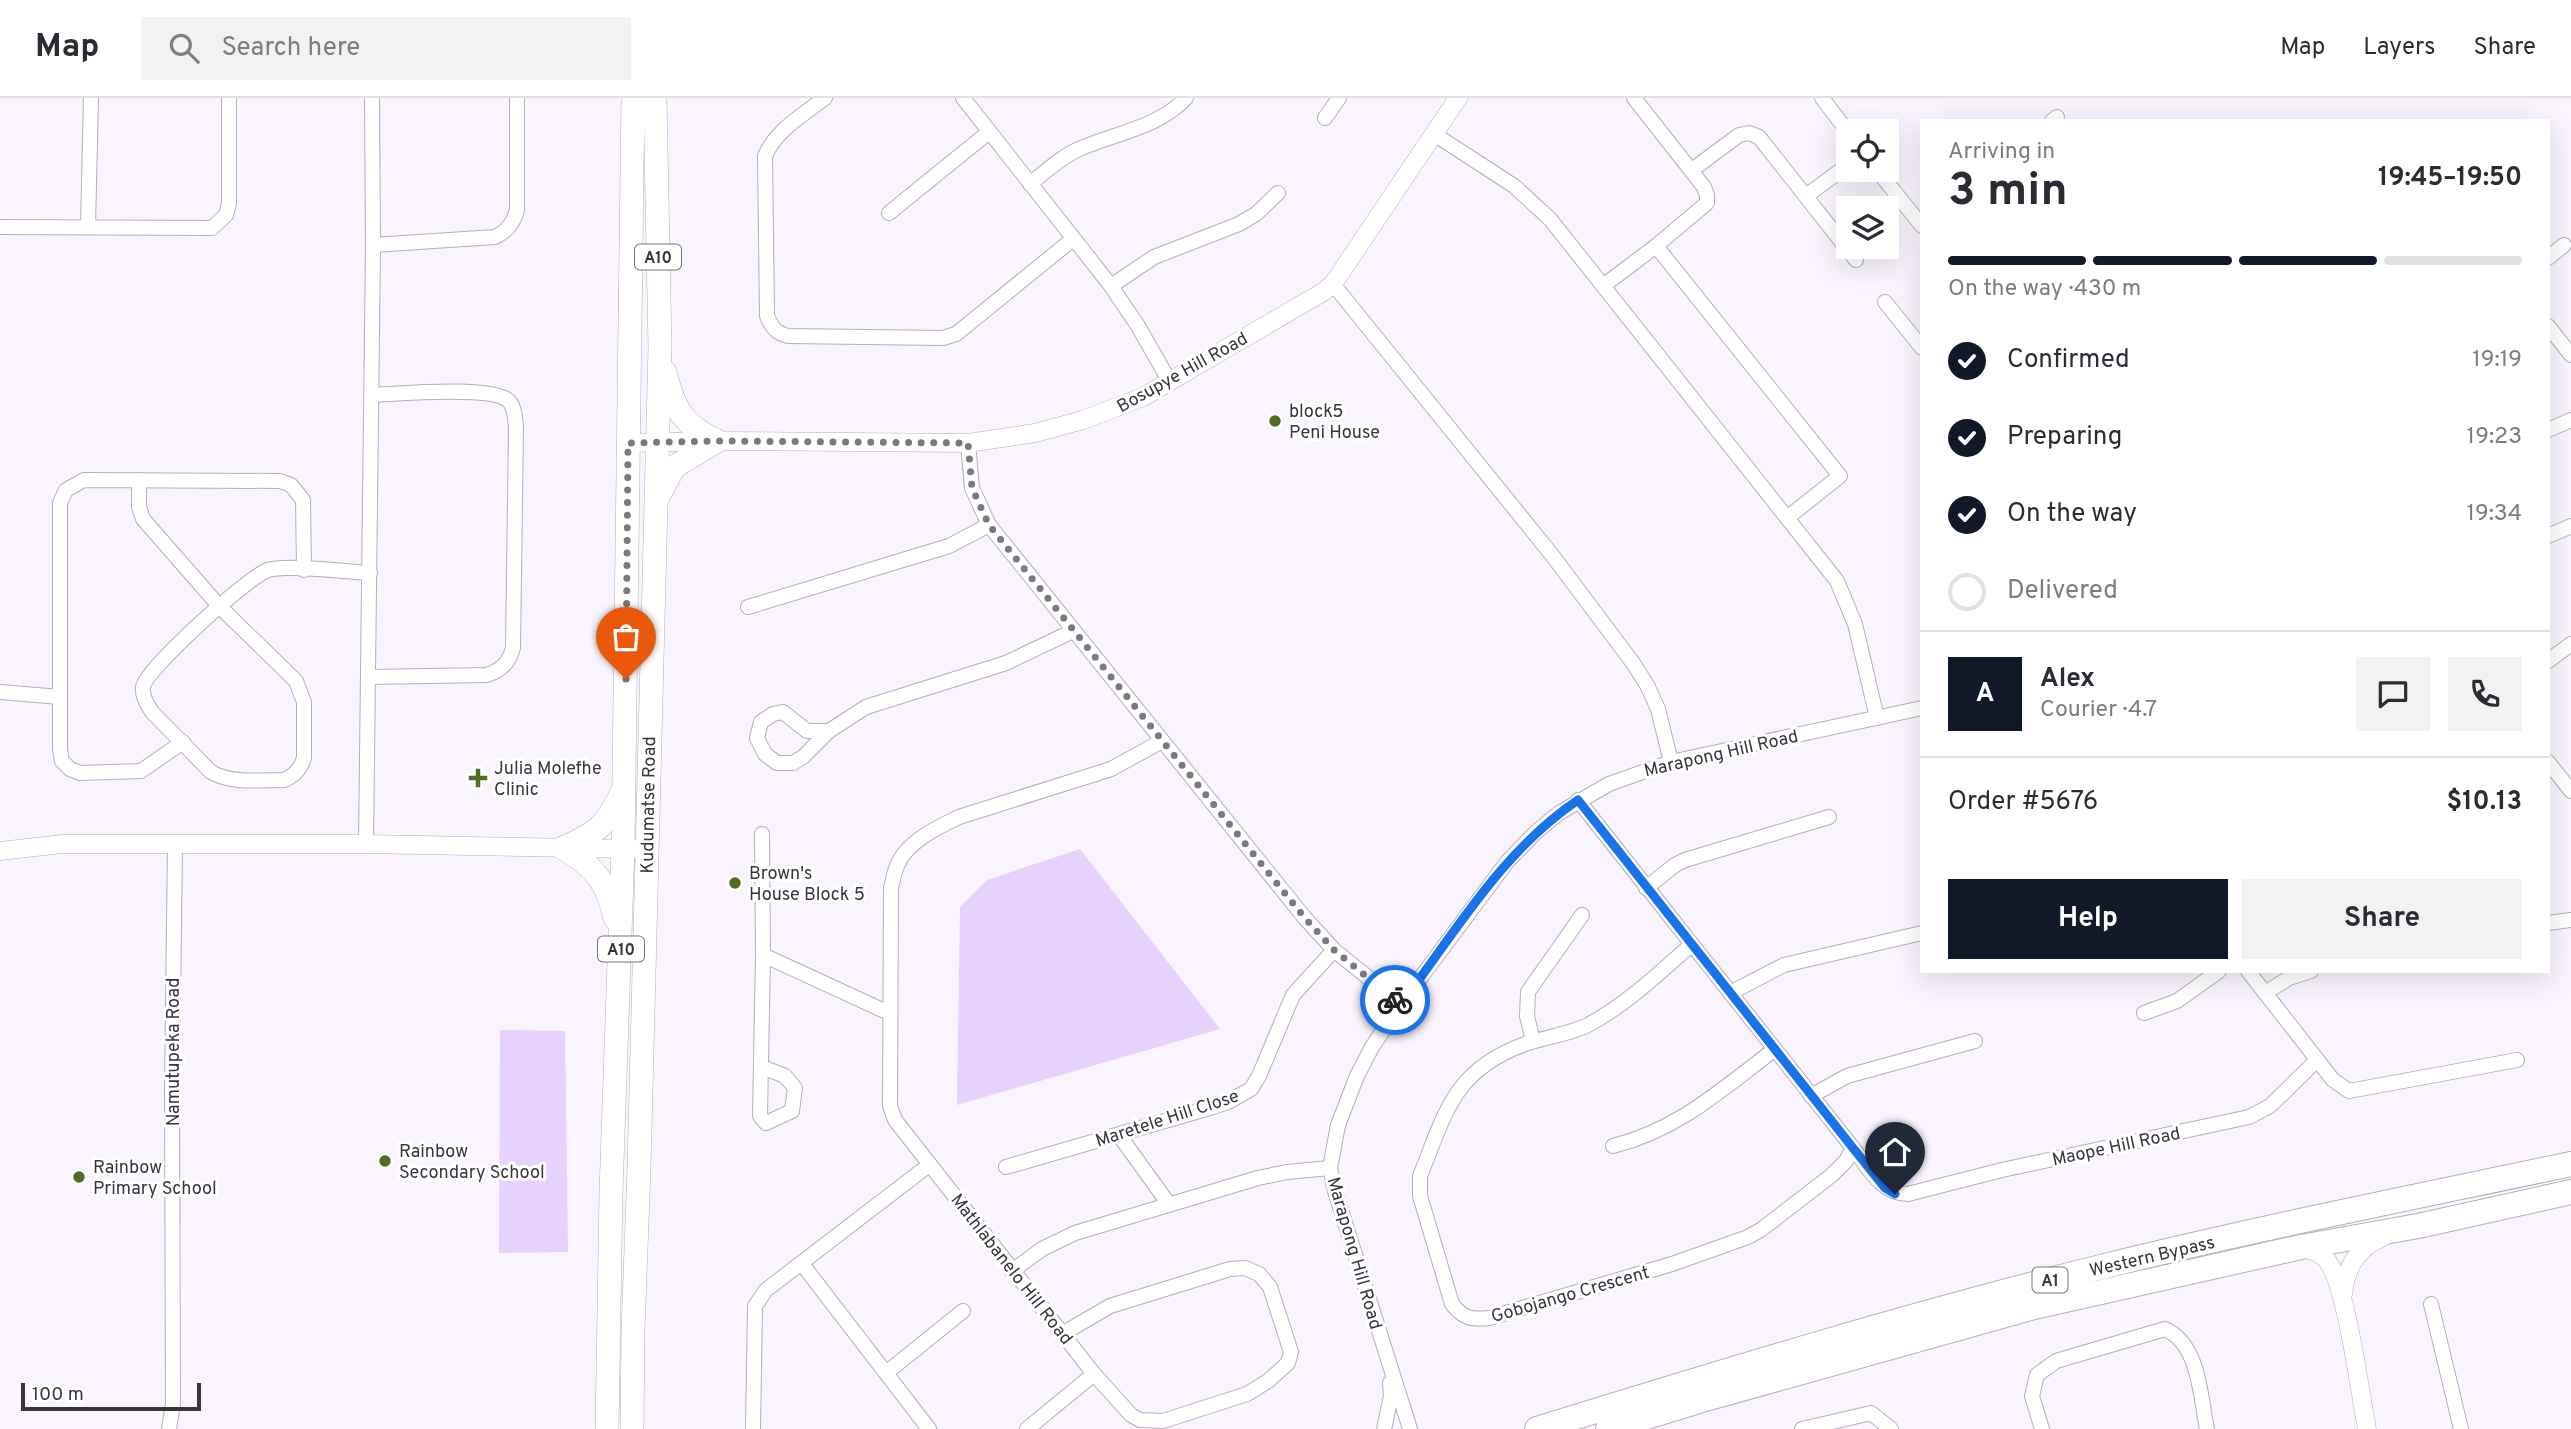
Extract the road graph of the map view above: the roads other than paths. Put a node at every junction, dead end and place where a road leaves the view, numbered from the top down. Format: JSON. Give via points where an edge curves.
{"nodes":[{"id":1,"x":91,"y":98,"type":"edge"},
{"id":2,"x":229,"y":98,"type":"edge"},
{"id":3,"x":372,"y":98,"type":"edge"},
{"id":4,"x":517,"y":98,"type":"edge"},
{"id":5,"x":633,"y":98,"type":"edge"},
{"id":6,"x":655,"y":98,"type":"edge"},
{"id":7,"x":825,"y":98,"type":"edge"},
{"id":8,"x":963,"y":98,"type":"edge"},
{"id":9,"x":1186,"y":98,"type":"edge"},
{"id":10,"x":1339,"y":98,"type":"edge"},
{"id":11,"x":1458,"y":98,"type":"edge"},
{"id":12,"x":1634,"y":98,"type":"edge"},
{"id":13,"x":1822,"y":98,"type":"edge"},
{"id":14,"x":1325,"y":118,"type":"dead end"},
{"id":15,"x":1838,"y":119,"type":"edge"},
{"id":16,"x":989,"y":132,"type":"junction"},
{"id":17,"x":1434,"y":134,"type":"junction"},
{"id":18,"x":1692,"y":170,"type":"junction"},
{"id":19,"x":1836,"y":174,"type":"edge"},
{"id":20,"x":1887,"y":182,"type":"edge"},
{"id":21,"x":1030,"y":184,"type":"junction"},
{"id":22,"x":1278,"y":193,"type":"dead end"},
{"id":23,"x":1806,"y":197,"type":"junction"},
{"id":24,"x":888,"y":213,"type":"dead end"},
{"id":25,"x":1920,"y":224,"type":"edge"},
{"id":26,"x":0,"y":227,"type":"edge"},
{"id":27,"x":88,"y":227,"type":"junction"},
{"id":28,"x":1073,"y":239,"type":"junction"},
{"id":29,"x":373,"y":245,"type":"junction"},
{"id":30,"x":2564,"y":245,"type":"dead end"},
{"id":31,"x":1656,"y":246,"type":"junction"},
{"id":32,"x":2550,"y":256,"type":"edge"},
{"id":33,"x":1856,"y":260,"type":"dead end"},
{"id":34,"x":1333,"y":284,"type":"junction"},
{"id":35,"x":1111,"y":286,"type":"junction"},
{"id":36,"x":1603,"y":286,"type":"junction"},
{"id":37,"x":1885,"y":302,"type":"dead end"},
{"id":38,"x":2550,"y":329,"type":"edge"},
{"id":39,"x":1920,"y":346,"type":"edge"},
{"id":40,"x":660,"y":347,"type":"junction"},
{"id":41,"x":2571,"y":355,"type":"edge"},
{"id":42,"x":1170,"y":382,"type":"junction"},
{"id":43,"x":372,"y":395,"type":"junction"},
{"id":44,"x":2571,"y":420,"type":"edge"},
{"id":45,"x":2550,"y":429,"type":"edge"},
{"id":46,"x":717,"y":441,"type":"junction"},
{"id":47,"x":628,"y":443,"type":"junction"},
{"id":48,"x":657,"y":443,"type":"junction"},
{"id":49,"x":968,"y":443,"type":"junction"},
{"id":50,"x":139,"y":480,"type":"junction"},
{"id":51,"x":657,"y":498,"type":"junction"},
{"id":52,"x":1787,"y":518,"type":"junction"},
{"id":53,"x":989,"y":525,"type":"junction"},
{"id":54,"x":2571,"y":526,"type":"edge"},
{"id":55,"x":2550,"y":535,"type":"edge"},
{"id":56,"x":304,"y":570,"type":"junction"},
{"id":57,"x":370,"y":573,"type":"junction"},
{"id":58,"x":220,"y":607,"type":"junction"},
{"id":59,"x":748,"y":607,"type":"dead end"},
{"id":60,"x":1073,"y":631,"type":"junction"},
{"id":61,"x":2571,"y":644,"type":"edge"},
{"id":62,"x":2550,"y":660,"type":"edge"},
{"id":63,"x":369,"y":677,"type":"junction"},
{"id":64,"x":0,"y":692,"type":"edge"},
{"id":65,"x":60,"y":697,"type":"junction"},
{"id":66,"x":1920,"y":708,"type":"edge"},
{"id":67,"x":1877,"y":718,"type":"junction"},
{"id":68,"x":829,"y":731,"type":"junction"},
{"id":69,"x":1162,"y":741,"type":"junction"},
{"id":70,"x":183,"y":742,"type":"junction"},
{"id":71,"x":1671,"y":762,"type":"junction"},
{"id":72,"x":2551,"y":773,"type":"edge"},
{"id":73,"x":624,"y":787,"type":"junction"},
{"id":74,"x":2571,"y":791,"type":"edge"},
{"id":75,"x":1578,"y":800,"type":"junction"},
{"id":76,"x":1829,"y":817,"type":"dead end"},
{"id":77,"x":762,"y":834,"type":"dead end"},
{"id":78,"x":175,"y":844,"type":"junction"},
{"id":79,"x":366,"y":844,"type":"junction"},
{"id":80,"x":563,"y":848,"type":"junction"},
{"id":81,"x":623,"y":849,"type":"junction"},
{"id":82,"x":647,"y":850,"type":"junction"},
{"id":83,"x":0,"y":851,"type":"edge"},
{"id":84,"x":1646,"y":888,"type":"junction"},
{"id":85,"x":1582,"y":915,"type":"dead end"},
{"id":86,"x":2571,"y":920,"type":"edge"},
{"id":87,"x":2550,"y":923,"type":"edge"},
{"id":88,"x":1920,"y":933,"type":"edge"},
{"id":89,"x":1691,"y":945,"type":"junction"},
{"id":90,"x":621,"y":947,"type":"junction"},
{"id":91,"x":1334,"y":950,"type":"junction"},
{"id":92,"x":763,"y":955,"type":"junction"},
{"id":93,"x":2216,"y":973,"type":"edge"},
{"id":94,"x":2250,"y":973,"type":"edge"},
{"id":95,"x":2305,"y":973,"type":"edge"},
{"id":96,"x":1730,"y":993,"type":"junction"},
{"id":97,"x":2265,"y":993,"type":"junction"},
{"id":98,"x":1401,"y":1004,"type":"junction"},
{"id":99,"x":889,"y":1013,"type":"junction"},
{"id":100,"x":2144,"y":1013,"type":"dead end"},
{"id":101,"x":1533,"y":1041,"type":"junction"},
{"id":102,"x":1975,"y":1041,"type":"dead end"},
{"id":103,"x":1774,"y":1050,"type":"junction"},
{"id":104,"x":2317,"y":1060,"type":"junction"},
{"id":105,"x":2517,"y":1060,"type":"dead end"},
{"id":106,"x":762,"y":1067,"type":"dead end"},
{"id":107,"x":1811,"y":1096,"type":"junction"},
{"id":108,"x":1119,"y":1135,"type":"junction"},
{"id":109,"x":1613,"y":1146,"type":"dead end"},
{"id":110,"x":1853,"y":1148,"type":"junction"},
{"id":111,"x":2571,"y":1164,"type":"edge"},
{"id":112,"x":929,"y":1165,"type":"junction"},
{"id":113,"x":1006,"y":1167,"type":"dead end"},
{"id":114,"x":1330,"y":1168,"type":"junction"},
{"id":115,"x":2571,"y":1192,"type":"edge"},
{"id":116,"x":1168,"y":1203,"type":"junction"},
{"id":117,"x":2418,"y":1226,"type":"junction"},
{"id":118,"x":2301,"y":1247,"type":"junction"},
{"id":119,"x":802,"y":1264,"type":"junction"},
{"id":120,"x":1012,"y":1271,"type":"junction"},
{"id":121,"x":2342,"y":1301,"type":"junction"},
{"id":122,"x":2431,"y":1304,"type":"dead end"},
{"id":123,"x":963,"y":1311,"type":"dead end"},
{"id":124,"x":1062,"y":1334,"type":"junction"},
{"id":125,"x":1389,"y":1366,"type":"junction"},
{"id":126,"x":886,"y":1373,"type":"junction"},
{"id":127,"x":1094,"y":1374,"type":"junction"},
{"id":128,"x":1889,"y":1426,"type":"edge"},
{"id":129,"x":169,"y":1429,"type":"edge"},
{"id":130,"x":607,"y":1429,"type":"edge"},
{"id":131,"x":632,"y":1429,"type":"edge"},
{"id":132,"x":753,"y":1429,"type":"edge"},
{"id":133,"x":929,"y":1429,"type":"edge"},
{"id":134,"x":1027,"y":1429,"type":"edge"},
{"id":135,"x":1384,"y":1429,"type":"edge"},
{"id":136,"x":1410,"y":1429,"type":"edge"},
{"id":137,"x":1537,"y":1429,"type":"edge"},
{"id":138,"x":1608,"y":1429,"type":"edge"},
{"id":139,"x":1802,"y":1429,"type":"edge"},
{"id":140,"x":2042,"y":1429,"type":"edge"},
{"id":141,"x":2207,"y":1429,"type":"edge"},
{"id":142,"x":2367,"y":1429,"type":"edge"},
{"id":143,"x":2461,"y":1429,"type":"edge"}],
"edges":[{"from":1,"to":27,"type":"street"},
{"from":2,"to":27,"type":"street","via":[[229,203],[222,221],[199,230]]},
{"from":3,"to":29,"type":"street"},
{"from":4,"to":29,"type":"street","via":[[517,210],[506,232],[495,237]]},
{"from":5,"to":47,"type":"main road","name":"Kudumatse Road","number":"A10"},
{"from":6,"to":40,"type":"main road","name":"Kudumatse Road","number":"A10"},
{"from":7,"to":28,"type":"street","via":[[777,137],[765,156],[767,316],[780,334],[943,338],[967,327]]},
{"from":8,"to":16,"type":"street"},
{"from":9,"to":21,"type":"street","via":[[1149,123],[1077,149]]},
{"from":10,"to":14,"type":"street"},
{"from":11,"to":17,"type":"street","name":"Bosupye Hill Road"},
{"from":12,"to":18,"type":"street"},
{"from":13,"to":15,"type":"street"},
{"from":16,"to":21,"type":"street"},
{"from":16,"to":24,"type":"street"},
{"from":17,"to":34,"type":"street","name":"Bosupye Hill Road"},
{"from":17,"to":36,"type":"street","via":[[1533,201]]},
{"from":18,"to":23,"type":"street","via":[[1739,135],[1749,133],[1759,137]]},
{"from":18,"to":31,"type":"street","via":[[1704,187],[1707,203]]},
{"from":19,"to":23,"type":"street"},
{"from":20,"to":25,"type":"street"},
{"from":21,"to":28,"type":"street"},
{"from":22,"to":35,"type":"street","via":[[1239,224],[1154,257]]},
{"from":23,"to":33,"type":"street"},
{"from":26,"to":27,"type":"street"},
{"from":28,"to":35,"type":"street"},
{"from":29,"to":43,"type":"street"},
{"from":30,"to":32,"type":"street"},
{"from":31,"to":36,"type":"street"},
{"from":31,"to":52,"type":"street","via":[[1840,476]]},
{"from":34,"to":42,"type":"street","name":"Bosupye Hill Road"},
{"from":34,"to":71,"type":"street","via":[[1545,545],[1633,663],[1658,709]]},
{"from":35,"to":42,"type":"street"},
{"from":36,"to":52,"type":"street"},
{"from":37,"to":39,"type":"street"},
{"from":38,"to":41,"type":"street"},
{"from":40,"to":46,"type":"main road","via":[[679,412],[696,430]]},
{"from":40,"to":48,"type":"main road","name":"Kudumatse Road","number":"A10"},
{"from":42,"to":49,"type":"street","name":"Bosupye Hill Road","via":[[1083,420]]},
{"from":43,"to":57,"type":"street"},
{"from":43,"to":63,"type":"street","via":[[499,395],[510,402],[516,427],[510,659],[499,671],[487,675]]},
{"from":44,"to":45,"type":"street"},
{"from":46,"to":48,"type":"street","name":"Bosupye Hill Road"},
{"from":46,"to":49,"type":"street","name":"Bosupye Hill Road"},
{"from":46,"to":51,"type":"main road","via":[[674,467]]},
{"from":47,"to":48,"type":"street","name":"Bosupye Hill Road"},
{"from":47,"to":73,"type":"main road","name":"Kudumatse Road","number":"A10"},
{"from":48,"to":51,"type":"main road","name":"Kudumatse Road","number":"A10"},
{"from":49,"to":53,"type":"street","via":[[972,488]]},
{"from":50,"to":56,"type":"street","via":[[280,481],[291,485],[303,500]]},
{"from":50,"to":58,"type":"street","via":[[143,519]]},
{"from":50,"to":65,"type":"street","via":[[84,480],[66,490],[60,503]]},
{"from":51,"to":82,"type":"main road","name":"Kudumatse Road","number":"A10"},
{"from":52,"to":67,"type":"street","via":[[1837,581],[1847,602]]},
{"from":53,"to":59,"type":"street","via":[[948,546]]},
{"from":53,"to":60,"type":"street"},
{"from":54,"to":55,"type":"street"},
{"from":56,"to":57,"type":"street"},
{"from":56,"to":58,"type":"street","via":[[269,569]]},
{"from":57,"to":63,"type":"street"},
{"from":58,"to":70,"type":"street","via":[[156,665],[143,687],[152,712]]},
{"from":58,"to":70,"type":"street","via":[[296,681],[304,702],[304,758],[292,777],[284,780],[230,780],[211,772]]},
{"from":60,"to":68,"type":"street","via":[[1006,663],[878,702]]},
{"from":60,"to":69,"type":"street"},
{"from":61,"to":62,"type":"street"},
{"from":63,"to":79,"type":"street"},
{"from":64,"to":65,"type":"street"},
{"from":65,"to":70,"type":"street","via":[[60,749],[62,761],[70,769],[141,771]]},
{"from":66,"to":67,"type":"street","name":"Marapong Hill Road"},
{"from":67,"to":71,"type":"street","name":"Marapong Hill Road"},
{"from":68,"to":68,"type":"street","via":[[793,763],[777,763],[765,754],[757,738],[761,722],[783,712],[807,731]]},
{"from":69,"to":91,"type":"street"},
{"from":69,"to":99,"type":"street","name":"Mathlabanelo Hill Road","via":[[1111,769],[960,817],[913,846],[897,863],[891,888]]},
{"from":71,"to":75,"type":"street","name":"Marapong Hill Road"},
{"from":72,"to":74,"type":"street"},
{"from":73,"to":80,"type":"main road","via":[[600,828]]},
{"from":73,"to":81,"type":"main road","name":"Kudumatse Road","number":"A10"},
{"from":75,"to":84,"type":"street"},
{"from":75,"to":98,"type":"street","name":"Marapong Hill Road","via":[[1536,832],[1507,862]]},
{"from":76,"to":84,"type":"street","via":[[1685,860]]},
{"from":77,"to":92,"type":"street"},
{"from":78,"to":79,"type":"street"},
{"from":78,"to":83,"type":"street","via":[[62,844]]},
{"from":78,"to":129,"type":"street","name":"Namutupeka Road","via":[[173,1404]]},
{"from":79,"to":80,"type":"street"},
{"from":80,"to":81,"type":"street"},
{"from":80,"to":90,"type":"main road","via":[[601,879]]},
{"from":81,"to":82,"type":"street"},
{"from":81,"to":90,"type":"main road","name":"Kudumatse Road","number":"A10"},
{"from":82,"to":131,"type":"main road","name":"Kudumatse Road","number":"A10"},
{"from":84,"to":89,"type":"street"},
{"from":85,"to":101,"type":"street","via":[[1528,992]]},
{"from":86,"to":87,"type":"street"},
{"from":88,"to":96,"type":"street","via":[[1784,965]]},
{"from":89,"to":96,"type":"street"},
{"from":89,"to":101,"type":"street","via":[[1588,1025]]},
{"from":90,"to":130,"type":"main road","name":"Kudumatse Road","number":"A10"},
{"from":91,"to":98,"type":"street"},
{"from":91,"to":108,"type":"street","name":"Maretele Hill Close","via":[[1293,995],[1251,1089],[1228,1102]]},
{"from":92,"to":99,"type":"street"},
{"from":92,"to":106,"type":"street"},
{"from":93,"to":100,"type":"street","via":[[2177,1001]]},
{"from":94,"to":97,"type":"street"},
{"from":95,"to":97,"type":"street"},
{"from":96,"to":103,"type":"street"},
{"from":97,"to":104,"type":"street"},
{"from":98,"to":114,"type":"street","name":"Marapong Hill Road","via":[[1357,1076],[1338,1125]]},
{"from":99,"to":112,"type":"street","name":"Mathlabanelo Hill Road","via":[[890,1106],[895,1120]]},
{"from":101,"to":110,"type":"street","name":"Gobojango Crescent","via":[[1503,1052],[1466,1081],[1451,1102],[1420,1176],[1420,1196],[1452,1304],[1461,1316],[1489,1318],[1733,1244],[1762,1229],[1832,1175]]},
{"from":102,"to":107,"type":"street","via":[[1847,1076]]},
{"from":103,"to":107,"type":"street"},
{"from":103,"to":109,"type":"street","via":[[1672,1125]]},
{"from":104,"to":105,"type":"street","via":[[2349,1091]]},
{"from":104,"to":110,"type":"street","name":"Maope Hill Road","via":[[2270,1106],[2249,1117],[2001,1170],[1908,1195],[1885,1188]]},
{"from":107,"to":110,"type":"street"},
{"from":108,"to":113,"type":"street","name":"Maretele Hill Close"},
{"from":108,"to":116,"type":"street"},
{"from":111,"to":137,"type":"highway","name":"Western Bypass","number":"A1","via":[[2040,1283],[1809,1346]]},
{"from":112,"to":119,"type":"street"},
{"from":112,"to":120,"type":"street","name":"Mathlabanelo Hill Road"},
{"from":114,"to":116,"type":"street","via":[[1258,1178]]},
{"from":114,"to":125,"type":"street","name":"Marapong Hill Road"},
{"from":115,"to":117,"type":"highway","name":"Western Bypass","number":"A1"},
{"from":116,"to":120,"type":"street","via":[[1058,1240]]},
{"from":117,"to":118,"type":"highway","name":"Western Bypass","number":"A1"},
{"from":117,"to":121,"type":"street","via":[[2364,1247],[2347,1273]]},
{"from":118,"to":121,"type":"street","via":[[2328,1262]]},
{"from":118,"to":138,"type":"highway","name":"Western Bypass","number":"A1","via":[[2034,1307]]},
{"from":119,"to":126,"type":"street"},
{"from":119,"to":132,"type":"street","via":[[766,1290],[755,1306]]},
{"from":120,"to":124,"type":"street","name":"Mathlabanelo Hill Road"},
{"from":121,"to":142,"type":"street"},
{"from":122,"to":143,"type":"street"},
{"from":123,"to":126,"type":"street"},
{"from":124,"to":127,"type":"street","name":"Mathlabanelo Hill Road"},
{"from":124,"to":127,"type":"street","name":"Mathlabanelo Hill Road","via":[[1110,1306],[1245,1268],[1259,1274],[1270,1287],[1291,1352],[1281,1371],[1247,1394],[1163,1420],[1140,1420],[1131,1415]]},
{"from":125,"to":135,"type":"street","via":[[1391,1396]]},
{"from":125,"to":136,"type":"street","name":"Marapong Hill Road"},
{"from":126,"to":133,"type":"street"},
{"from":127,"to":134,"type":"street"},
{"from":128,"to":139,"type":"street","via":[[1871,1413]]},
{"from":140,"to":141,"type":"street","via":[[2032,1396],[2036,1375],[2056,1361],[2165,1329],[2185,1343],[2193,1359]]}]}
